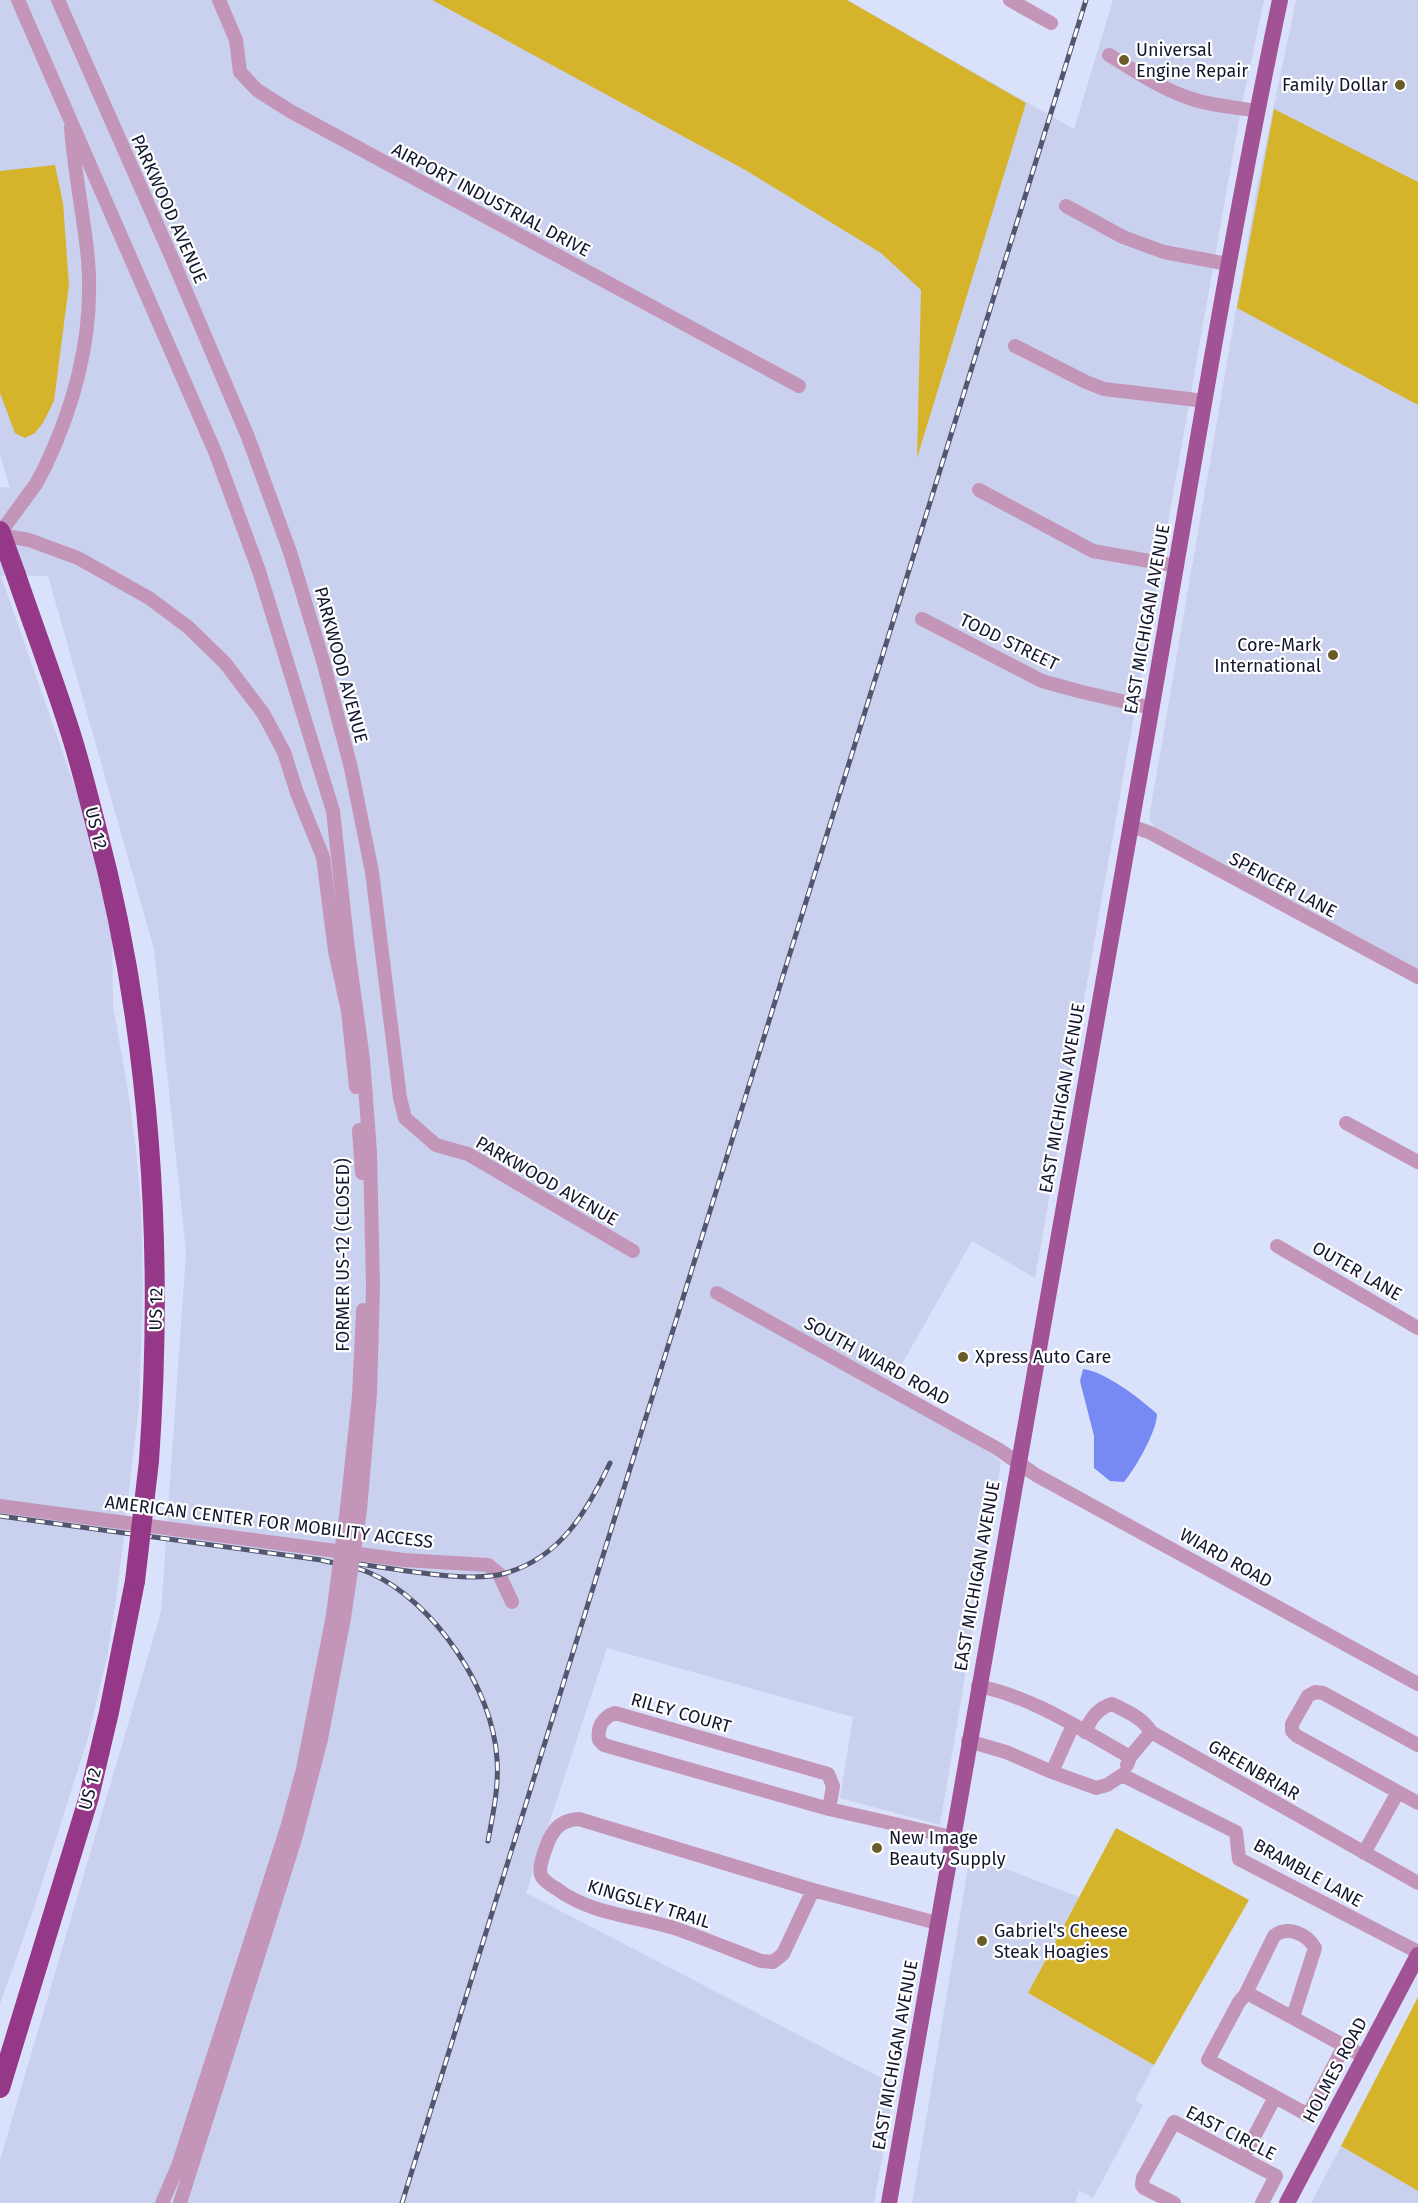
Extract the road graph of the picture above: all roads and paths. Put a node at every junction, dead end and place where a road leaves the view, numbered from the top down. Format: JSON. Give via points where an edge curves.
{"nodes":[{"id":1,"x":18,"y":0,"type":"edge"},
{"id":2,"x":57,"y":0,"type":"edge"},
{"id":3,"x":219,"y":0,"type":"edge"},
{"id":4,"x":1010,"y":0,"type":"edge"},
{"id":5,"x":1280,"y":0,"type":"edge"},
{"id":6,"x":1051,"y":23,"type":"dead end"},
{"id":7,"x":1109,"y":55,"type":"dead end"},
{"id":8,"x":1257,"y":111,"type":"junction"},
{"id":9,"x":71,"y":118,"type":"junction"},
{"id":10,"x":1066,"y":206,"type":"dead end"},
{"id":11,"x":1228,"y":264,"type":"junction"},
{"id":12,"x":1015,"y":346,"type":"dead end"},
{"id":13,"x":799,"y":387,"type":"dead end"},
{"id":14,"x":1205,"y":401,"type":"junction"},
{"id":15,"x":979,"y":490,"type":"dead end"},
{"id":16,"x":0,"y":533,"type":"edge"},
{"id":17,"x":1177,"y":566,"type":"junction"},
{"id":18,"x":922,"y":618,"type":"dead end"},
{"id":19,"x":1152,"y":708,"type":"junction"},
{"id":20,"x":1131,"y":826,"type":"junction"},
{"id":21,"x":1418,"y":977,"type":"edge"},
{"id":22,"x":1346,"y":1123,"type":"dead end"},
{"id":23,"x":1418,"y":1162,"type":"edge"},
{"id":24,"x":1277,"y":1246,"type":"dead end"},
{"id":25,"x":633,"y":1251,"type":"dead end"},
{"id":26,"x":717,"y":1293,"type":"dead end"},
{"id":27,"x":1418,"y":1328,"type":"edge"},
{"id":28,"x":1017,"y":1463,"type":"junction"},
{"id":29,"x":0,"y":1506,"type":"edge"},
{"id":30,"x":353,"y":1509,"type":"junction"},
{"id":31,"x":512,"y":1602,"type":"dead end"},
{"id":32,"x":339,"y":1616,"type":"junction"},
{"id":33,"x":1418,"y":1684,"type":"edge"},
{"id":34,"x":978,"y":1686,"type":"junction"},
{"id":35,"x":1079,"y":1729,"type":"junction"},
{"id":36,"x":1151,"y":1732,"type":"junction"},
{"id":37,"x":968,"y":1741,"type":"junction"},
{"id":38,"x":1418,"y":1745,"type":"edge"},
{"id":39,"x":1130,"y":1757,"type":"junction"},
{"id":40,"x":1052,"y":1772,"type":"junction"},
{"id":41,"x":1122,"y":1775,"type":"junction"},
{"id":42,"x":1398,"y":1792,"type":"junction"},
{"id":43,"x":1418,"y":1803,"type":"edge"},
{"id":44,"x":829,"y":1809,"type":"junction"},
{"id":45,"x":952,"y":1837,"type":"junction"},
{"id":46,"x":1364,"y":1853,"type":"junction"},
{"id":47,"x":1418,"y":1883,"type":"edge"},
{"id":48,"x":813,"y":1890,"type":"junction"},
{"id":49,"x":937,"y":1923,"type":"junction"},
{"id":50,"x":1418,"y":1953,"type":"edge"},
{"id":51,"x":1245,"y":1995,"type":"junction"},
{"id":52,"x":1293,"y":2017,"type":"junction"},
{"id":53,"x":1344,"y":2046,"type":"junction"},
{"id":54,"x":1365,"y":2057,"type":"junction"},
{"id":55,"x":0,"y":2088,"type":"edge"},
{"id":56,"x":1275,"y":2097,"type":"junction"},
{"id":57,"x":1243,"y":2158,"type":"junction"},
{"id":58,"x":162,"y":2203,"type":"edge"},
{"id":59,"x":180,"y":2203,"type":"edge"},
{"id":60,"x":889,"y":2203,"type":"edge"},
{"id":61,"x":1174,"y":2203,"type":"edge"},
{"id":62,"x":1263,"y":2203,"type":"edge"},
{"id":63,"x":1287,"y":2203,"type":"edge"}],
"edges":[{"from":1,"to":9,"type":"street"},
{"from":2,"to":25,"type":"street","name":"PARKWOOD AVENUE","via":[[248,437],[290,552],[351,768],[372,872],[405,1118],[436,1145],[468,1154]]},
{"from":3,"to":13,"type":"street","name":"AIRPORT INDUSTRIAL DRIVE","via":[[236,40],[240,72],[257,90]]},
{"from":4,"to":6,"type":"street"},
{"from":5,"to":8,"type":"main road","name":"EAST MICHIGAN AVENUE"},
{"from":7,"to":8,"type":"street","via":[[1188,98]]},
{"from":8,"to":11,"type":"main road","name":"EAST MICHIGAN AVENUE"},
{"from":9,"to":16,"type":"street","bridge":true,"via":[[88,262],[87,332],[70,408],[46,465]]},
{"from":9,"to":30,"type":"street","via":[[216,453],[259,571],[333,811],[363,1059],[370,1152],[370,1394]]},
{"from":10,"to":11,"type":"street","via":[[1123,237],[1164,252]]},
{"from":11,"to":14,"type":"main road","name":"EAST MICHIGAN AVENUE"},
{"from":12,"to":14,"type":"street","via":[[1104,389]]},
{"from":14,"to":17,"type":"main road","name":"EAST MICHIGAN AVENUE"},
{"from":15,"to":17,"type":"street","via":[[1093,551]]},
{"from":16,"to":30,"type":"street","name":"FORMER US-12 (CLOSED)","via":[[78,558],[149,598],[188,627],[225,663],[284,752],[323,857],[335,951],[347,1002],[362,1176],[364,1298]]},
{"from":16,"to":55,"type":"highway","name":"US 12","number":"US 12","bridge":true,"via":[[69,726],[117,917],[134,1010],[153,1179],[156,1273],[155,1381],[149,1461],[135,1581],[110,1712],[89,1797]]},
{"from":17,"to":19,"type":"main road","name":"EAST MICHIGAN AVENUE"},
{"from":18,"to":19,"type":"street","name":"TODD STREET","via":[[1042,681]]},
{"from":19,"to":20,"type":"main road","name":"EAST MICHIGAN AVENUE"},
{"from":20,"to":21,"type":"street","name":"SPENCER LANE","via":[[1151,833]]},
{"from":20,"to":28,"type":"main road","name":"EAST MICHIGAN AVENUE"},
{"from":22,"to":23,"type":"street"},
{"from":24,"to":27,"type":"street","name":"OUTER LANE"},
{"from":26,"to":28,"type":"street","name":"SOUTH WIARD ROAD"},
{"from":28,"to":33,"type":"street","name":"WIARD ROAD"},
{"from":28,"to":34,"type":"main road","name":"EAST MICHIGAN AVENUE"},
{"from":29,"to":31,"type":"street","name":"AMERICAN CENTER FOR MOBILITY ACCESS","via":[[404,1560],[488,1565],[499,1574]]},
{"from":30,"to":32,"type":"street","bridge":true},
{"from":32,"to":58,"type":"street","via":[[287,1828],[184,2148]]},
{"from":32,"to":59,"type":"street","via":[[321,1739],[295,1839]]},
{"from":34,"to":35,"type":"street","via":[[1026,1701]]},
{"from":34,"to":37,"type":"main road","name":"EAST MICHIGAN AVENUE"},
{"from":35,"to":36,"type":"street","name":"GREENBRIAR","via":[[1103,1707],[1112,1704],[1147,1725]]},
{"from":35,"to":39,"type":"street"},
{"from":35,"to":40,"type":"street","name":"GREENBRIAR"},
{"from":36,"to":39,"type":"street"},
{"from":36,"to":46,"type":"street","name":"GREENBRIAR"},
{"from":37,"to":40,"type":"street"},
{"from":37,"to":45,"type":"main road","name":"EAST MICHIGAN AVENUE"},
{"from":38,"to":42,"type":"street","via":[[1323,1693],[1308,1696],[1292,1724],[1297,1736]]},
{"from":39,"to":41,"type":"street"},
{"from":40,"to":41,"type":"street","via":[[1096,1788]]},
{"from":41,"to":50,"type":"street","name":"BRAMBLE LANE","via":[[1236,1832],[1239,1858]]},
{"from":42,"to":43,"type":"street"},
{"from":42,"to":46,"type":"street"},
{"from":44,"to":44,"type":"street","name":"RILEY COURT","via":[[604,1744],[599,1740],[600,1728],[615,1713],[828,1774],[833,1786]]},
{"from":44,"to":45,"type":"street","name":"RILEY COURT"},
{"from":45,"to":49,"type":"main road","name":"EAST MICHIGAN AVENUE"},
{"from":46,"to":47,"type":"street","name":"GREENBRIAR"},
{"from":48,"to":48,"type":"street","name":"KINGSLEY TRAIL","via":[[579,1819],[559,1825],[548,1841],[540,1870],[542,1877],[567,1897],[772,1962],[783,1954]]},
{"from":48,"to":49,"type":"street","name":"KINGSLEY TRAIL"},
{"from":49,"to":60,"type":"main road","name":"EAST MICHIGAN AVENUE"},
{"from":50,"to":54,"type":"main road","name":"HOLMES ROAD"},
{"from":51,"to":52,"type":"street","via":[[1256,1996]]},
{"from":51,"to":52,"type":"street","via":[[1274,1936],[1292,1930],[1310,1940],[1315,1948]]},
{"from":51,"to":56,"type":"street","via":[[1208,2060]]},
{"from":52,"to":53,"type":"street"},
{"from":53,"to":54,"type":"street"},
{"from":53,"to":56,"type":"street","via":[[1308,2115]]},
{"from":54,"to":63,"type":"main road","name":"HOLMES ROAD"},
{"from":56,"to":57,"type":"street"},
{"from":57,"to":61,"type":"street","name":"EAST CIRCLE","via":[[1173,2122],[1142,2185]]},
{"from":57,"to":62,"type":"street","name":"EAST CIRCLE","via":[[1276,2176]]}]}
